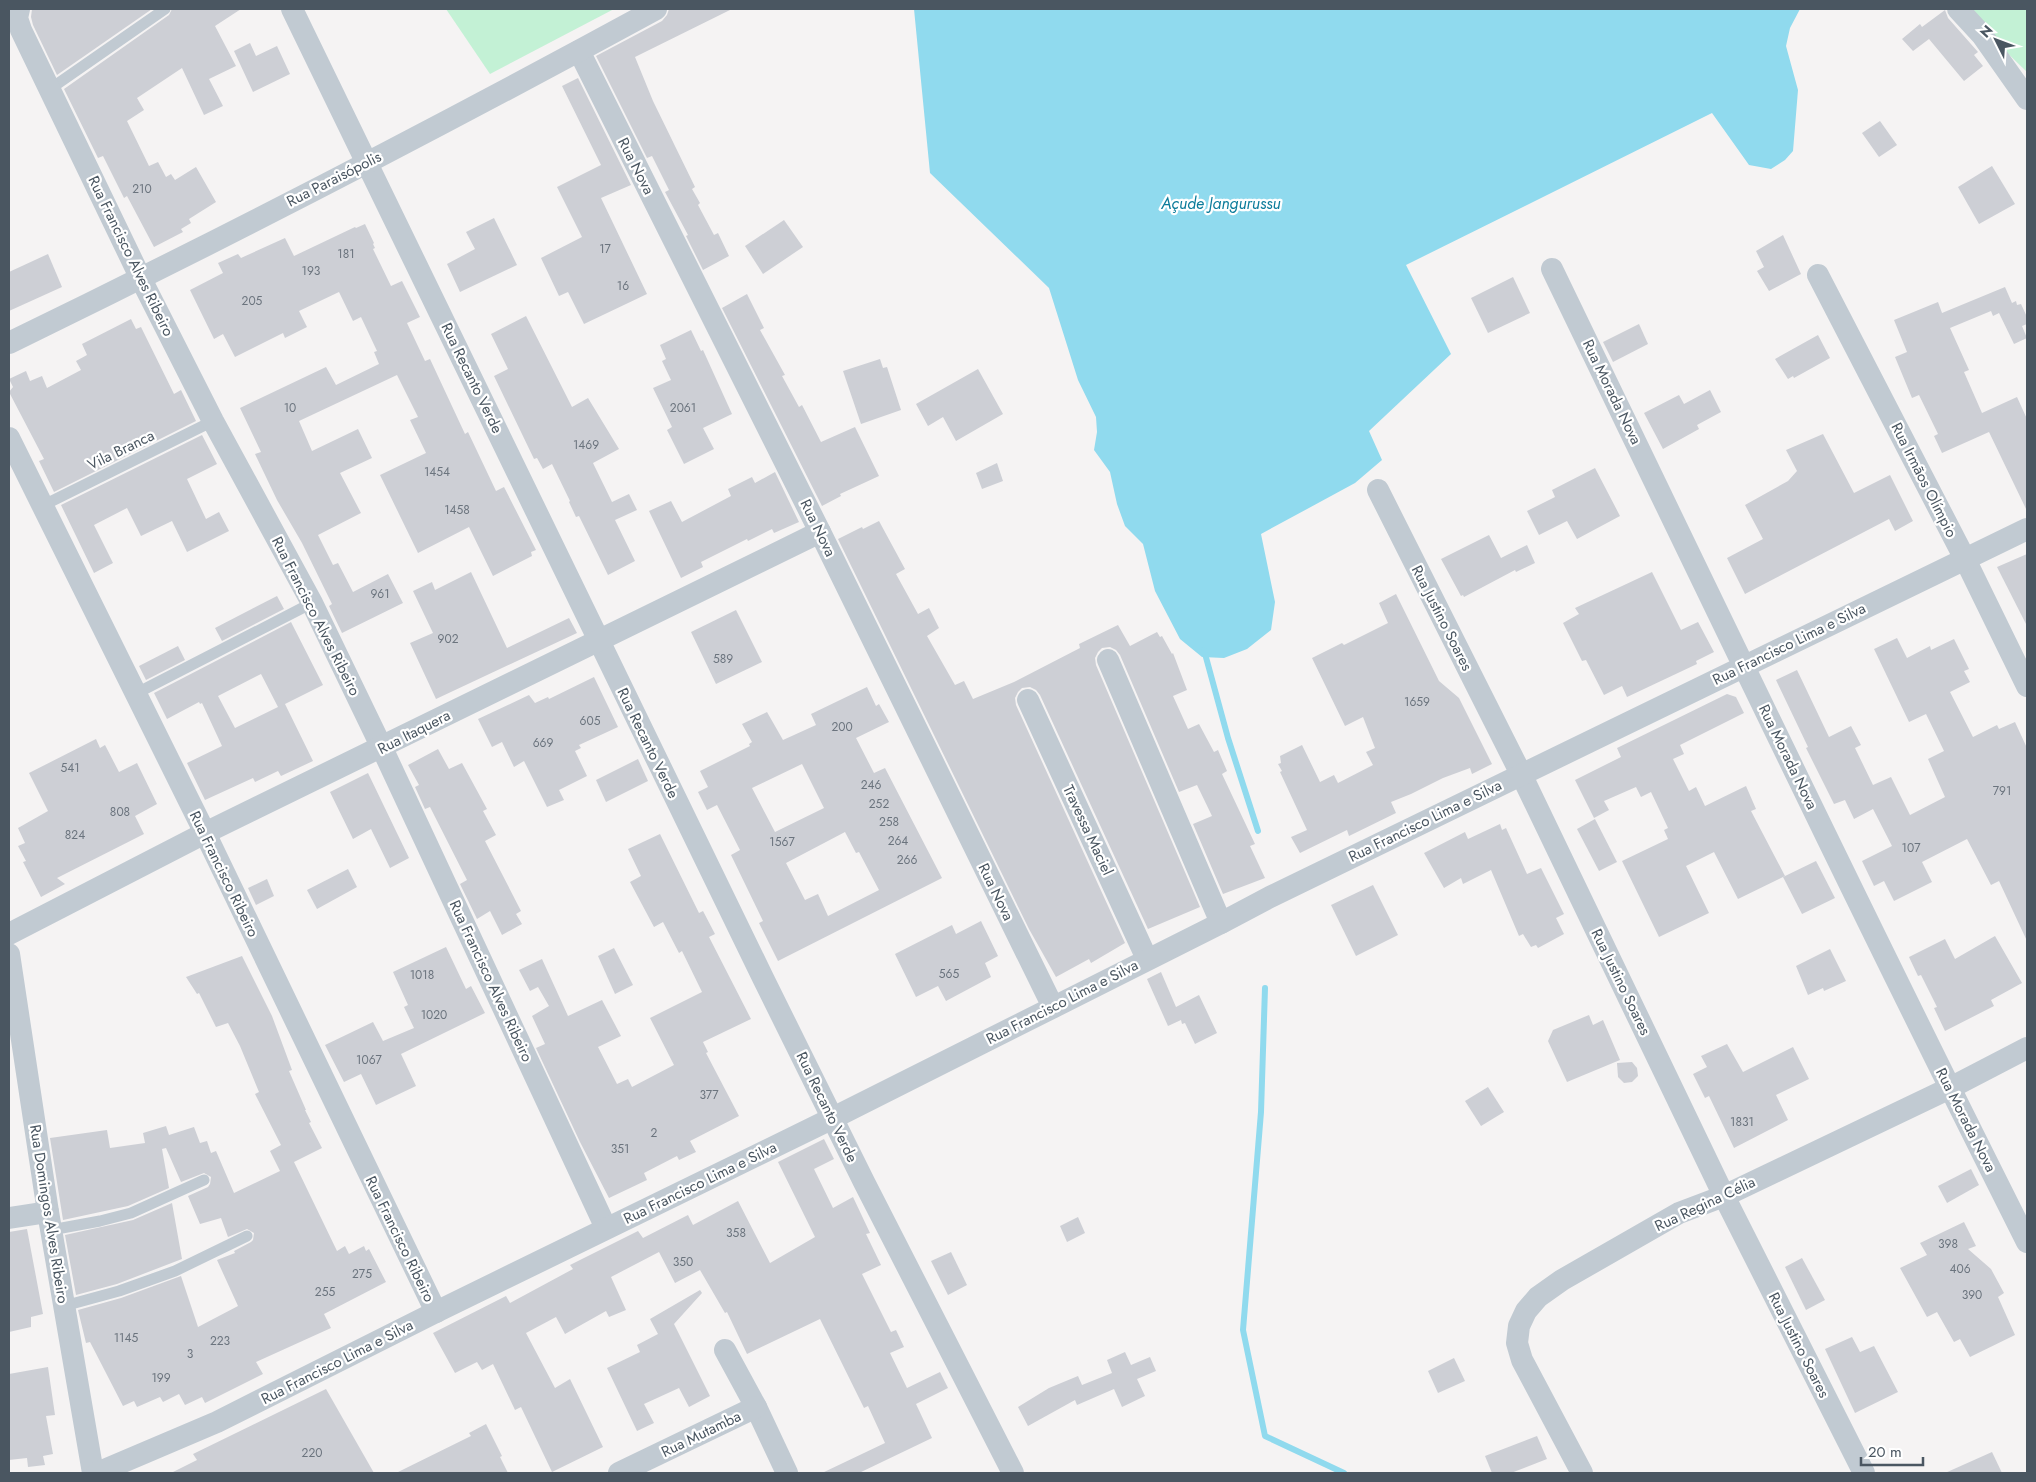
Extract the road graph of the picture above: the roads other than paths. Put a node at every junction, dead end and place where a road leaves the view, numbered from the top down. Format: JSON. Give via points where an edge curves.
{"nodes":[{"id":1,"x":19,"y":9,"type":"edge"},
{"id":2,"x":165,"y":9,"type":"edge"},
{"id":3,"x":292,"y":9,"type":"edge"},
{"id":4,"x":656,"y":9,"type":"edge"},
{"id":5,"x":1958,"y":9,"type":"edge"},
{"id":6,"x":579,"y":51,"type":"junction"},
{"id":7,"x":50,"y":89,"type":"junction"},
{"id":8,"x":2027,"y":99,"type":"edge"},
{"id":9,"x":367,"y":161,"type":"junction"},
{"id":10,"x":1552,"y":269,"type":"dead end"},
{"id":11,"x":1818,"y":275,"type":"dead end"},
{"id":12,"x":141,"y":278,"type":"junction"},
{"id":13,"x":9,"y":343,"type":"edge"},
{"id":14,"x":214,"y":421,"type":"junction"},
{"id":15,"x":9,"y":438,"type":"edge"},
{"id":16,"x":1378,"y":490,"type":"dead end"},
{"id":17,"x":42,"y":506,"type":"junction"},
{"id":18,"x":2027,"y":529,"type":"edge"},
{"id":19,"x":820,"y":532,"type":"junction"},
{"id":20,"x":1965,"y":559,"type":"junction"},
{"id":21,"x":312,"y":602,"type":"junction"},
{"id":22,"x":598,"y":640,"type":"junction"},
{"id":23,"x":1108,"y":660,"type":"dead end"},
{"id":24,"x":1744,"y":666,"type":"junction"},
{"id":25,"x":2027,"y":686,"type":"edge"},
{"id":26,"x":135,"y":694,"type":"junction"},
{"id":27,"x":1028,"y":700,"type":"dead end"},
{"id":28,"x":382,"y":748,"type":"junction"},
{"id":29,"x":1521,"y":774,"type":"junction"},
{"id":30,"x":205,"y":833,"type":"junction"},
{"id":31,"x":1221,"y":923,"type":"junction"},
{"id":32,"x":9,"y":934,"type":"edge"},
{"id":33,"x":9,"y":954,"type":"edge"},
{"id":34,"x":1147,"y":959,"type":"junction"},
{"id":35,"x":1053,"y":1007,"type":"junction"},
{"id":36,"x":2027,"y":1048,"type":"edge"},
{"id":37,"x":1950,"y":1088,"type":"junction"},
{"id":38,"x":833,"y":1118,"type":"junction"},
{"id":39,"x":204,"y":1180,"type":"dead end"},
{"id":40,"x":1724,"y":1196,"type":"junction"},
{"id":41,"x":9,"y":1218,"type":"edge"},
{"id":42,"x":49,"y":1221,"type":"junction"},
{"id":43,"x":606,"y":1228,"type":"junction"},
{"id":44,"x":247,"y":1236,"type":"dead end"},
{"id":45,"x":2027,"y":1242,"type":"edge"},
{"id":46,"x":64,"y":1306,"type":"junction"},
{"id":47,"x":436,"y":1312,"type":"junction"},
{"id":48,"x":725,"y":1350,"type":"dead end"},
{"id":49,"x":756,"y":1407,"type":"junction"},
{"id":50,"x":95,"y":1473,"type":"edge"},
{"id":51,"x":619,"y":1473,"type":"edge"},
{"id":52,"x":787,"y":1473,"type":"edge"},
{"id":53,"x":1013,"y":1473,"type":"edge"},
{"id":54,"x":1582,"y":1473,"type":"edge"},
{"id":55,"x":1864,"y":1473,"type":"edge"}],
"edges":[{"from":1,"to":7,"type":"street","name":"Rua Francisco Alves Ribeiro","via":[[17,18],[21,30]]},
{"from":2,"to":7,"type":"lane"},
{"from":3,"to":9,"type":"street","name":"Rua Recanto Verde"},
{"from":4,"to":6,"type":"street","name":"Rua Paraisópolis"},
{"from":5,"to":8,"type":"street","via":[[1982,36]]},
{"from":6,"to":9,"type":"street","name":"Rua Paraisópolis"},
{"from":6,"to":19,"type":"street","name":"Rua Nova"},
{"from":7,"to":12,"type":"street","name":"Rua Francisco Alves Ribeiro"},
{"from":9,"to":12,"type":"street","name":"Rua Paraisópolis"},
{"from":9,"to":22,"type":"street","name":"Rua Recanto Verde"},
{"from":10,"to":24,"type":"street","name":"Rua Morada Nova"},
{"from":11,"to":20,"type":"street","name":"Rua Irmãos Olímpio"},
{"from":12,"to":13,"type":"street","name":"Rua Paraisópolis"},
{"from":12,"to":14,"type":"street","name":"Rua Francisco Alves Ribeiro"},
{"from":14,"to":17,"type":"lane","name":"Vila Branca"},
{"from":14,"to":21,"type":"street","name":"Rua Francisco Alves Ribeiro"},
{"from":15,"to":17,"type":"street","name":"Rua Francisco Ribeiro"},
{"from":16,"to":29,"type":"street","name":"Rua Justino Soares"},
{"from":17,"to":26,"type":"street","name":"Rua Francisco Ribeiro"},
{"from":18,"to":20,"type":"street","name":"Rua Francisco Lima e Silva"},
{"from":19,"to":22,"type":"street","name":"Rua Itaquera"},
{"from":19,"to":35,"type":"street","name":"Rua Nova"},
{"from":20,"to":24,"type":"street","name":"Rua Francisco Lima e Silva"},
{"from":20,"to":25,"type":"street","name":"Rua Irmãos Olímpio"},
{"from":21,"to":26,"type":"lane"},
{"from":21,"to":28,"type":"street","name":"Rua Francisco Alves Ribeiro"},
{"from":22,"to":28,"type":"street","name":"Rua Itaquera"},
{"from":22,"to":38,"type":"street","name":"Rua Recanto Verde"},
{"from":23,"to":31,"type":"street"},
{"from":24,"to":29,"type":"street","name":"Rua Francisco Lima e Silva"},
{"from":24,"to":37,"type":"street","name":"Rua Morada Nova"},
{"from":26,"to":30,"type":"street","name":"Rua Francisco Ribeiro"},
{"from":27,"to":34,"type":"street","name":"Travessa Maciel"},
{"from":28,"to":30,"type":"street","name":"Rua Itaquera"},
{"from":28,"to":43,"type":"street","name":"Rua Francisco Alves Ribeiro"},
{"from":29,"to":31,"type":"street","name":"Rua Francisco Lima e Silva"},
{"from":29,"to":40,"type":"street","name":"Rua Justino Soares"},
{"from":30,"to":32,"type":"street","name":"Rua Itaquera"},
{"from":30,"to":47,"type":"street","name":"Rua Francisco Ribeiro"},
{"from":31,"to":34,"type":"street","name":"Rua Francisco Lima e Silva"},
{"from":33,"to":42,"type":"street","name":"Rua Domingos Alves Ribeiro"},
{"from":34,"to":35,"type":"street","name":"Rua Francisco Lima e Silva"},
{"from":35,"to":38,"type":"street","name":"Rua Francisco Lima e Silva"},
{"from":36,"to":37,"type":"street","name":"Rua Regina Célia"},
{"from":37,"to":40,"type":"street","name":"Rua Regina Célia"},
{"from":37,"to":45,"type":"street","name":"Rua Morada Nova"},
{"from":38,"to":43,"type":"street","name":"Rua Francisco Lima e Silva"},
{"from":38,"to":53,"type":"street","name":"Rua Recanto Verde"},
{"from":39,"to":42,"type":"lane","via":[[132,1213],[100,1221]]},
{"from":40,"to":54,"type":"street","name":"Rua Regina Célia","via":[[1679,1214],[1562,1280],[1538,1297],[1526,1311],[1519,1326],[1517,1343],[1522,1360]]},
{"from":40,"to":55,"type":"street","name":"Rua Justino Soares"},
{"from":41,"to":42,"type":"street"},
{"from":42,"to":46,"type":"street","name":"Rua Domingos Alves Ribeiro"},
{"from":43,"to":47,"type":"street","name":"Rua Francisco Lima e Silva"},
{"from":44,"to":46,"type":"lane","via":[[175,1271]]},
{"from":46,"to":50,"type":"street","name":"Rua Domingos Alves Ribeiro"},
{"from":47,"to":50,"type":"street","name":"Rua Francisco Lima e Silva","via":[[217,1422]]},
{"from":48,"to":49,"type":"street"},
{"from":49,"to":51,"type":"street","name":"Rua Mutamba"},
{"from":49,"to":52,"type":"street"}]}
